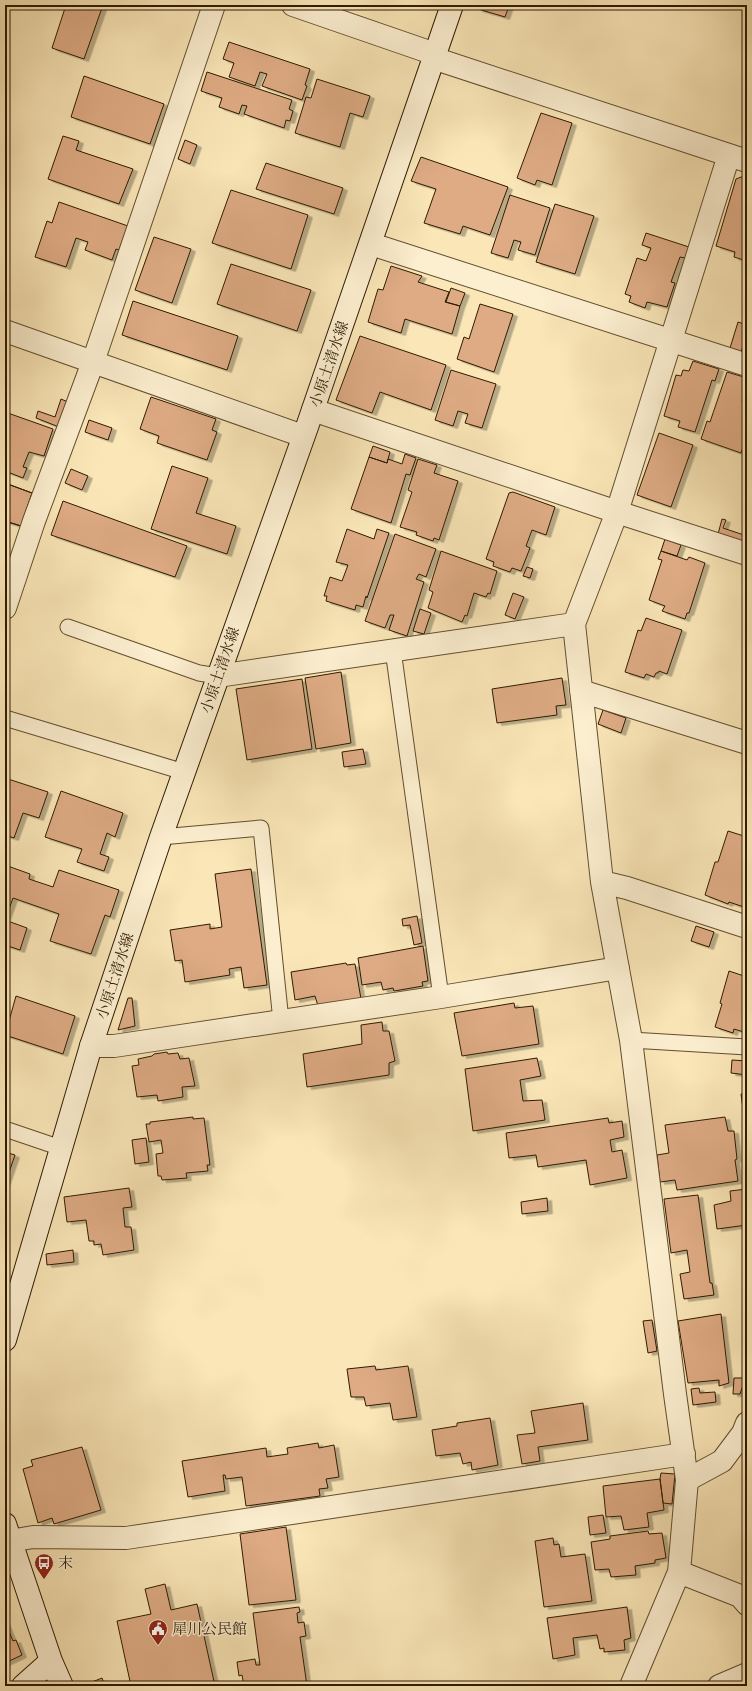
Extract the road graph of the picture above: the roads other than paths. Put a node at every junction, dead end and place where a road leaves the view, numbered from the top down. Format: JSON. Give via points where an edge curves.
{"nodes":[{"id":1,"x":214,"y":5,"type":"edge"},
{"id":2,"x":293,"y":5,"type":"edge"},
{"id":3,"x":452,"y":5,"type":"edge"},
{"id":4,"x":434,"y":56,"type":"junction"},
{"id":5,"x":738,"y":158,"type":"edge"},
{"id":6,"x":371,"y":244,"type":"junction"},
{"id":7,"x":5,"y":331,"type":"edge"},
{"id":8,"x":671,"y":340,"type":"junction"},
{"id":9,"x":93,"y":362,"type":"junction"},
{"id":10,"x":747,"y":365,"type":"edge"},
{"id":11,"x":313,"y":410,"type":"junction"},
{"id":12,"x":303,"y":436,"type":"junction"},
{"id":13,"x":617,"y":512,"type":"junction"},
{"id":14,"x":747,"y":554,"type":"edge"},
{"id":15,"x":5,"y":608,"type":"edge"},
{"id":16,"x":574,"y":624,"type":"junction"},
{"id":17,"x":68,"y":627,"type":"dead end"},
{"id":18,"x":393,"y":650,"type":"junction"},
{"id":19,"x":218,"y":676,"type":"junction"},
{"id":20,"x":580,"y":691,"type":"junction"},
{"id":21,"x":5,"y":718,"type":"edge"},
{"id":22,"x":747,"y":743,"type":"edge"},
{"id":23,"x":184,"y":772,"type":"junction"},
{"id":24,"x":161,"y":837,"type":"junction"},
{"id":25,"x":602,"y":882,"type":"junction"},
{"id":26,"x":747,"y":927,"type":"edge"},
{"id":27,"x":618,"y":968,"type":"junction"},
{"id":28,"x":441,"y":997,"type":"junction"},
{"id":29,"x":281,"y":1021,"type":"junction"},
{"id":30,"x":631,"y":1040,"type":"junction"},
{"id":31,"x":91,"y":1046,"type":"junction"},
{"id":32,"x":747,"y":1047,"type":"edge"},
{"id":33,"x":5,"y":1129,"type":"edge"},
{"id":34,"x":61,"y":1148,"type":"junction"},
{"id":35,"x":5,"y":1340,"type":"edge"},
{"id":36,"x":747,"y":1423,"type":"edge"},
{"id":37,"x":684,"y":1454,"type":"junction"},
{"id":38,"x":687,"y":1480,"type":"junction"},
{"id":39,"x":8,"y":1532,"type":"edge"},
{"id":40,"x":679,"y":1572,"type":"junction"},
{"id":41,"x":747,"y":1604,"type":"edge"},
{"id":42,"x":51,"y":1661,"type":"junction"},
{"id":43,"x":747,"y":1674,"type":"edge"},
{"id":44,"x":23,"y":1686,"type":"edge"},
{"id":45,"x":62,"y":1686,"type":"edge"},
{"id":46,"x":631,"y":1686,"type":"edge"},
{"id":47,"x":719,"y":1686,"type":"edge"}],
"edges":[{"from":1,"to":9,"type":"street"},
{"from":2,"to":4,"type":"street"},
{"from":3,"to":4,"type":"street","name":"小原土清水線"},
{"from":4,"to":5,"type":"street"},
{"from":4,"to":6,"type":"street","name":"小原土清水線"},
{"from":5,"to":8,"type":"street"},
{"from":6,"to":8,"type":"street"},
{"from":6,"to":11,"type":"street","name":"小原土清水線"},
{"from":7,"to":9,"type":"street"},
{"from":8,"to":10,"type":"street"},
{"from":8,"to":13,"type":"street"},
{"from":9,"to":12,"type":"street"},
{"from":9,"to":15,"type":"street","via":[[34,520]]},
{"from":11,"to":12,"type":"street","name":"小原土清水線"},
{"from":11,"to":13,"type":"street"},
{"from":12,"to":19,"type":"street","name":"小原土清水線"},
{"from":13,"to":14,"type":"street"},
{"from":13,"to":16,"type":"street"},
{"from":16,"to":18,"type":"street"},
{"from":16,"to":20,"type":"street"},
{"from":17,"to":19,"type":"lane","via":[[200,673]]},
{"from":18,"to":19,"type":"street"},
{"from":18,"to":28,"type":"lane"},
{"from":19,"to":23,"type":"street","name":"小原土清水線"},
{"from":20,"to":22,"type":"street"},
{"from":20,"to":25,"type":"street"},
{"from":21,"to":23,"type":"lane"},
{"from":23,"to":24,"type":"street","name":"小原土清水線"},
{"from":24,"to":29,"type":"lane","via":[[261,828]]},
{"from":24,"to":31,"type":"street","name":"小原土清水線"},
{"from":25,"to":26,"type":"street"},
{"from":25,"to":27,"type":"street"},
{"from":27,"to":28,"type":"street"},
{"from":27,"to":30,"type":"street"},
{"from":28,"to":29,"type":"street"},
{"from":29,"to":31,"type":"street","via":[[114,1046]]},
{"from":30,"to":32,"type":"lane"},
{"from":30,"to":37,"type":"street"},
{"from":31,"to":34,"type":"street","name":"小原土清水線"},
{"from":33,"to":34,"type":"lane"},
{"from":34,"to":35,"type":"street","name":"小原土清水線"},
{"from":36,"to":38,"type":"street","via":[[744,1433],[722,1461]]},
{"from":37,"to":38,"type":"street"},
{"from":37,"to":39,"type":"street","via":[[126,1538],[33,1536]]},
{"from":38,"to":40,"type":"street"},
{"from":39,"to":42,"type":"street"},
{"from":40,"to":41,"type":"street","via":[[740,1596]]},
{"from":40,"to":46,"type":"street"},
{"from":42,"to":44,"type":"street"},
{"from":42,"to":45,"type":"street"},
{"from":43,"to":47,"type":"street"}]}
